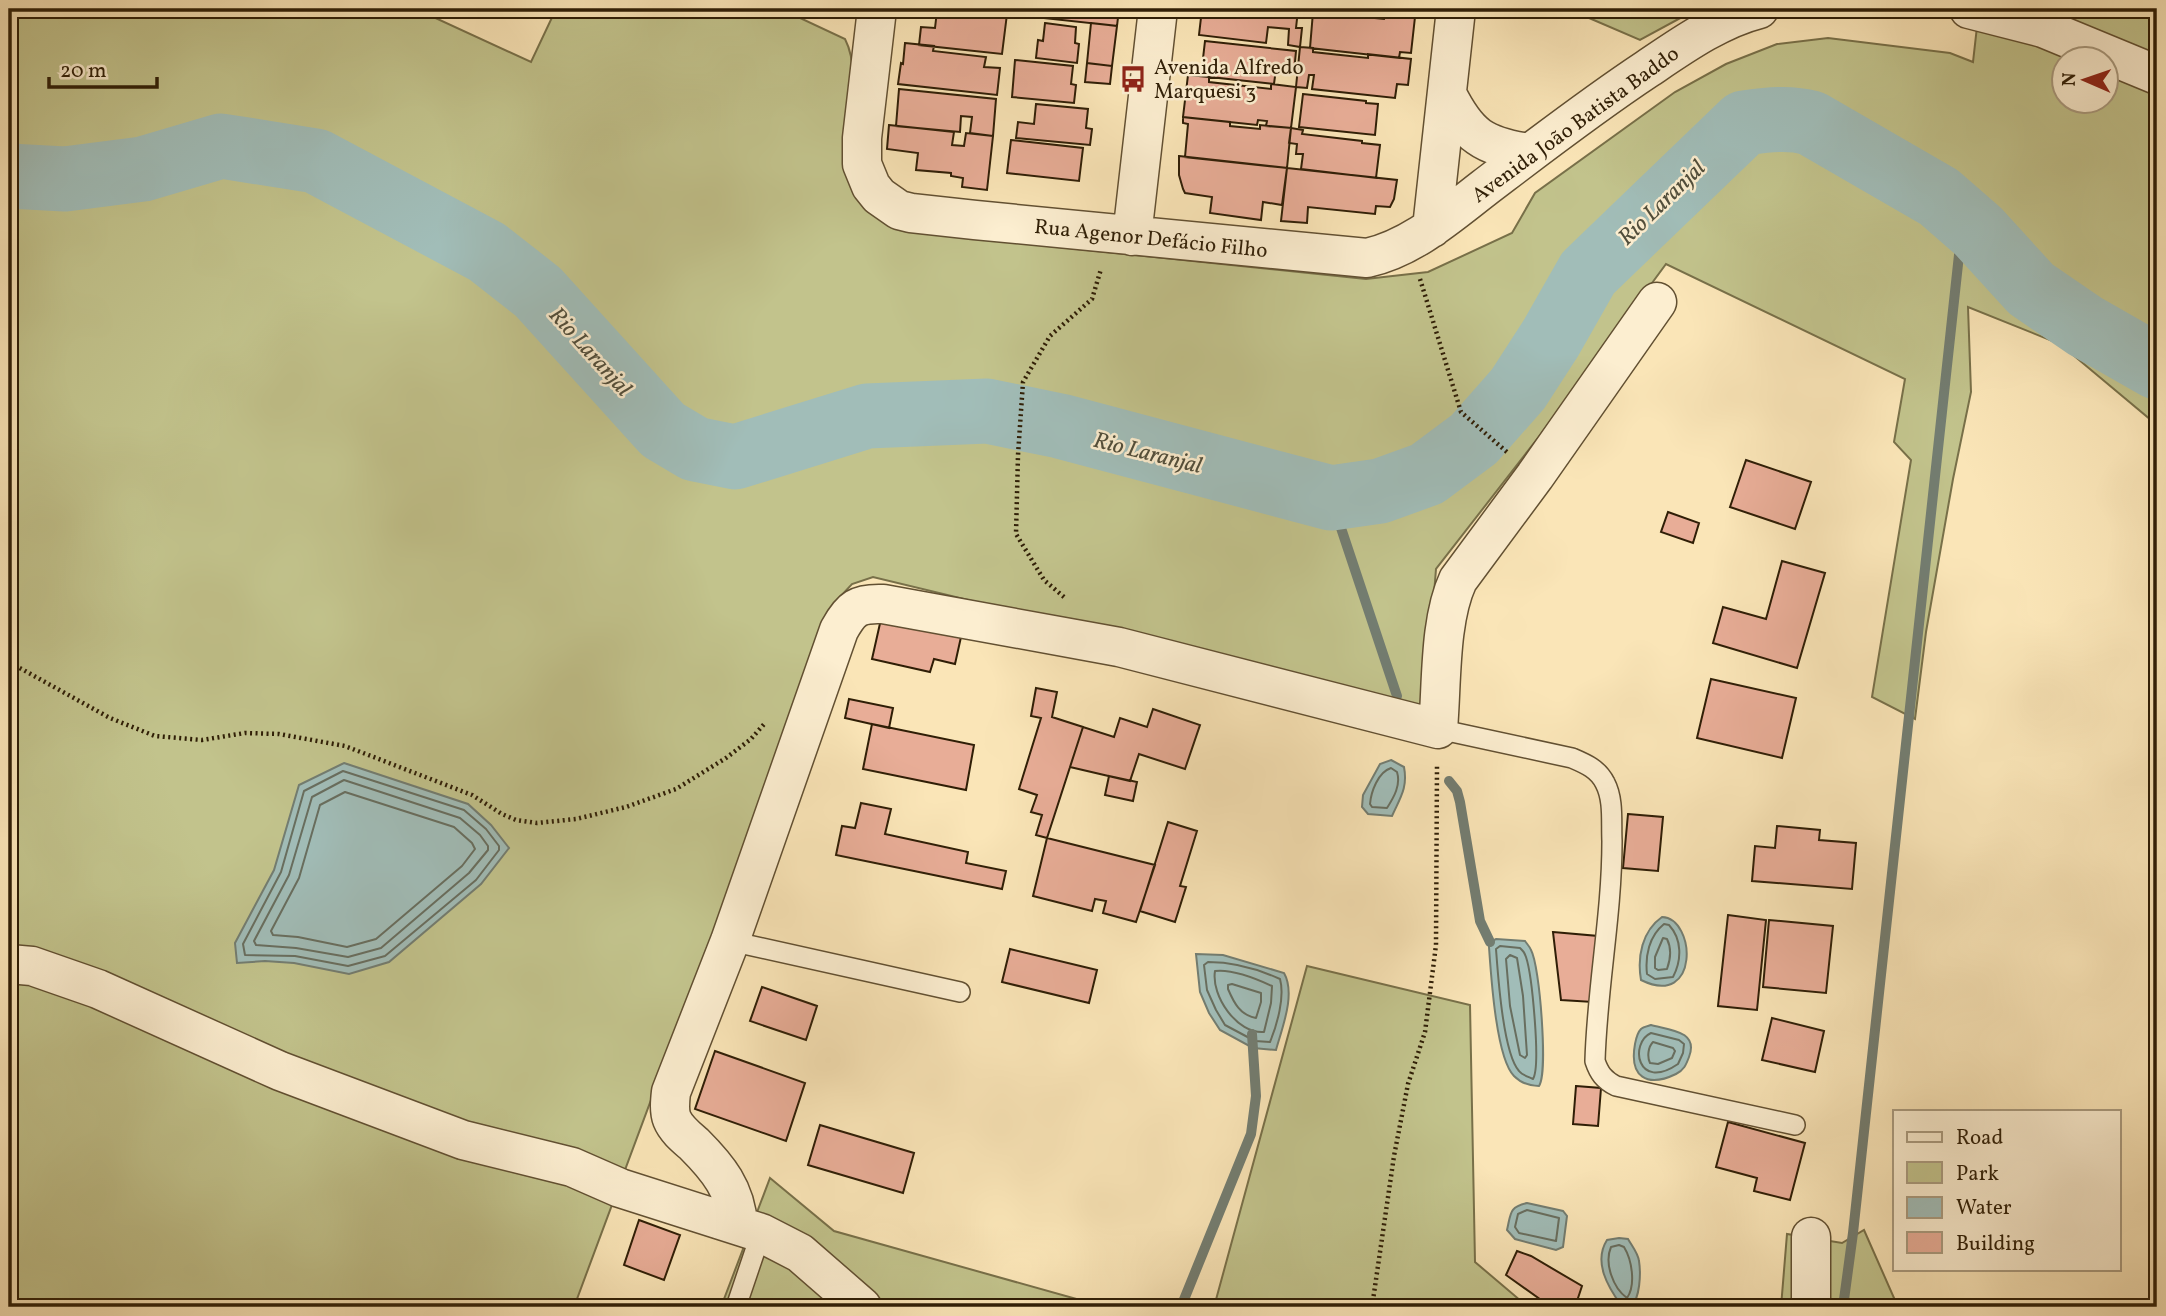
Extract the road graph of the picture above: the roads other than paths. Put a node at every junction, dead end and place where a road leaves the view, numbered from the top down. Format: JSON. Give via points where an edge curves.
{"nodes":[{"id":1,"x":1158,"y":9,"type":"edge"},
{"id":2,"x":1456,"y":9,"type":"edge"},
{"id":3,"x":1759,"y":9,"type":"edge"},
{"id":4,"x":1969,"y":9,"type":"edge"},
{"id":5,"x":868,"y":13,"type":"edge"},
{"id":6,"x":2157,"y":75,"type":"edge"},
{"id":7,"x":1447,"y":94,"type":"junction"},
{"id":8,"x":1529,"y":153,"type":"junction"},
{"id":9,"x":1119,"y":234,"type":"junction"},
{"id":10,"x":1417,"y":236,"type":"junction"},
{"id":11,"x":1657,"y":302,"type":"dead end"},
{"id":12,"x":1438,"y":729,"type":"junction"},
{"id":13,"x":730,"y":941,"type":"junction"},
{"id":14,"x":9,"y":964,"type":"edge"},
{"id":15,"x":960,"y":992,"type":"dead end"},
{"id":16,"x":1795,"y":1125,"type":"dead end"},
{"id":17,"x":750,"y":1228,"type":"junction"},
{"id":18,"x":1811,"y":1237,"type":"dead end"},
{"id":19,"x":736,"y":1307,"type":"edge"},
{"id":20,"x":862,"y":1307,"type":"edge"},
{"id":21,"x":1811,"y":1307,"type":"edge"}],
"edges":[{"from":1,"to":9,"type":"street"},
{"from":2,"to":7,"type":"street"},
{"from":3,"to":8,"type":"street","name":"Avenida João Batista Baddo","via":[[1677,48]]},
{"from":4,"to":6,"type":"street","via":[[2043,29]]},
{"from":5,"to":9,"type":"street","name":"Rua Agenor Defácio Filho","via":[[862,164],[871,186],[889,204],[911,213]]},
{"from":7,"to":8,"type":"street","via":[[1459,118],[1478,137],[1503,149]]},
{"from":7,"to":10,"type":"street"},
{"from":8,"to":10,"type":"street","name":"Avenida João Batista Baddo"},
{"from":9,"to":10,"type":"street","name":"Rua Agenor Defácio Filho","via":[[1367,258],[1384,255]]},
{"from":11,"to":12,"type":"street","via":[[1458,580],[1446,620]]},
{"from":12,"to":13,"type":"street","via":[[1119,647],[867,604],[855,608],[839,630]]},
{"from":12,"to":16,"type":"lane","via":[[1572,758],[1590,765],[1606,785],[1612,881],[1595,1061],[1606,1081]]},
{"from":13,"to":15,"type":"lane"},
{"from":13,"to":17,"type":"street","via":[[671,1092],[670,1106],[678,1129],[729,1187]]},
{"from":14,"to":17,"type":"street","via":[[75,980],[280,1071],[463,1140],[572,1167],[620,1188]]},
{"from":17,"to":19,"type":"lane"},
{"from":17,"to":20,"type":"street","via":[[800,1253]]},
{"from":18,"to":21,"type":"street"}]}
